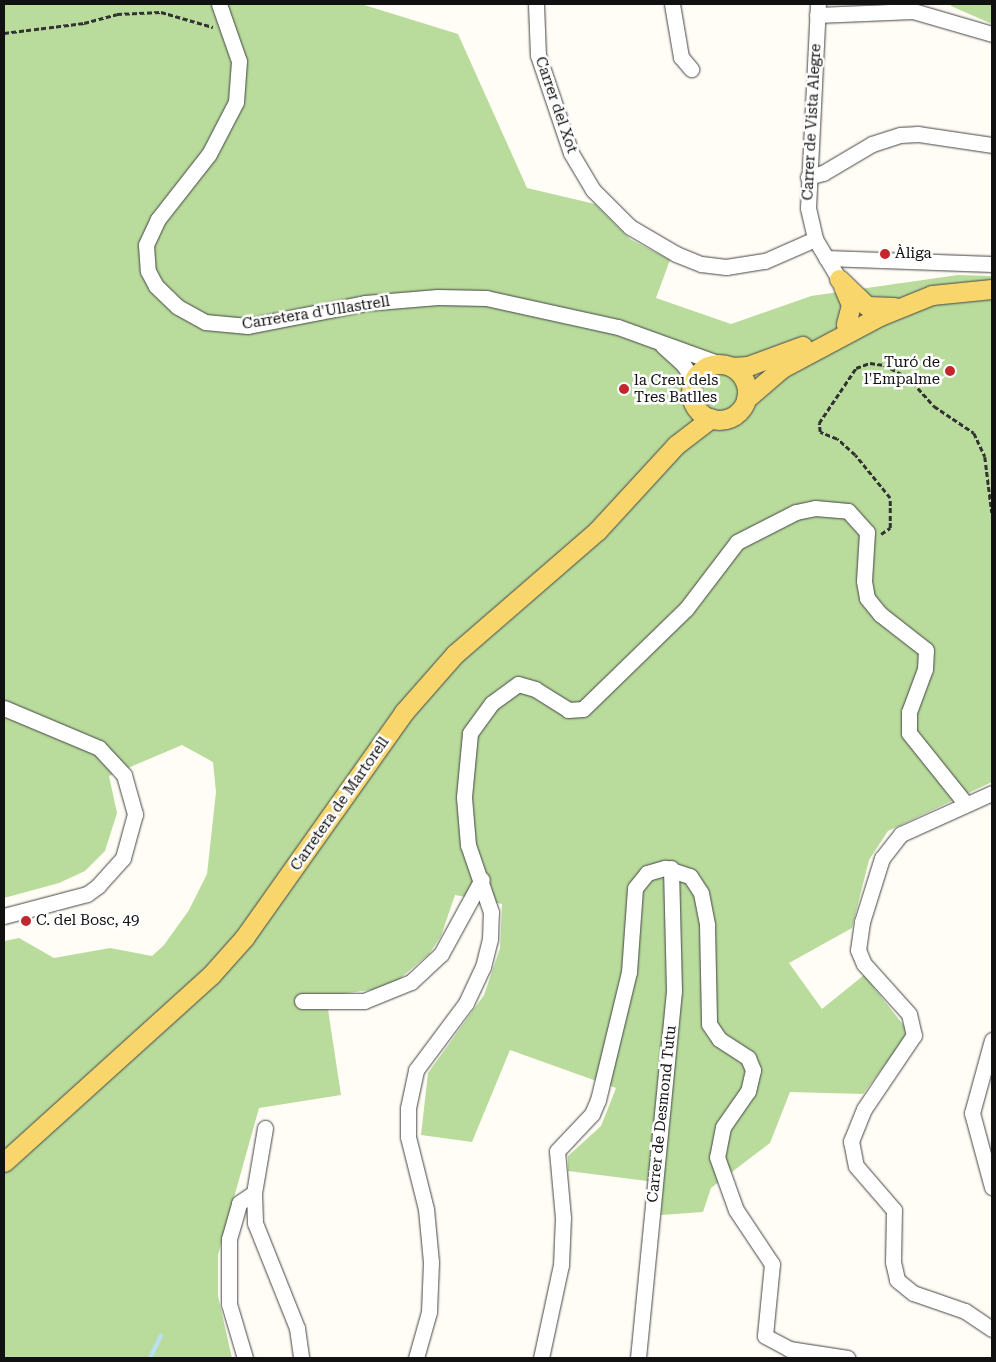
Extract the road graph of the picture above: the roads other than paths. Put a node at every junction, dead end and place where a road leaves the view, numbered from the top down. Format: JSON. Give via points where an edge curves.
{"nodes":[{"id":1,"x":219,"y":4,"type":"edge"},
{"id":2,"x":536,"y":4,"type":"edge"},
{"id":3,"x":672,"y":4,"type":"edge"},
{"id":4,"x":818,"y":9,"type":"edge"},
{"id":5,"x":992,"y":34,"type":"edge"},
{"id":6,"x":691,"y":70,"type":"dead end"},
{"id":7,"x":992,"y":145,"type":"edge"},
{"id":8,"x":808,"y":177,"type":"junction"},
{"id":9,"x":815,"y":239,"type":"junction"},
{"id":10,"x":826,"y":258,"type":"junction"},
{"id":11,"x":992,"y":264,"type":"edge"},
{"id":12,"x":840,"y":278,"type":"junction"},
{"id":13,"x":992,"y":289,"type":"edge"},
{"id":14,"x":900,"y":306,"type":"junction"},
{"id":15,"x":880,"y":316,"type":"junction"},
{"id":16,"x":846,"y":324,"type":"junction"},
{"id":17,"x":649,"y":336,"type":"junction"},
{"id":18,"x":726,"y":366,"type":"junction"},
{"id":19,"x":693,"y":389,"type":"junction"},
{"id":20,"x":746,"y":399,"type":"junction"},
{"id":21,"x":711,"y":418,"type":"junction"},
{"id":22,"x":676,"y":446,"type":"junction"},
{"id":23,"x":4,"y":708,"type":"edge"},
{"id":24,"x":992,"y":793,"type":"edge"},
{"id":25,"x":965,"y":803,"type":"junction"},
{"id":26,"x":671,"y":868,"type":"junction"},
{"id":27,"x":482,"y":879,"type":"junction"},
{"id":28,"x":4,"y":916,"type":"edge"},
{"id":29,"x":302,"y":1002,"type":"dead end"},
{"id":30,"x":992,"y":1040,"type":"edge"},
{"id":31,"x":265,"y":1128,"type":"dead end"},
{"id":32,"x":4,"y":1162,"type":"edge"},
{"id":33,"x":992,"y":1187,"type":"edge"},
{"id":34,"x":254,"y":1193,"type":"junction"},
{"id":35,"x":992,"y":1329,"type":"edge"},
{"id":36,"x":245,"y":1358,"type":"edge"},
{"id":37,"x":301,"y":1358,"type":"edge"},
{"id":38,"x":416,"y":1358,"type":"edge"},
{"id":39,"x":541,"y":1358,"type":"edge"},
{"id":40,"x":638,"y":1358,"type":"edge"},
{"id":41,"x":847,"y":1358,"type":"edge"}],
"edges":[{"from":1,"to":17,"type":"street","name":"Carretera d'Ullastrell","via":[[239,60],[236,102],[209,154],[158,219],[146,245],[148,271],[156,286],[178,307],[205,322],[248,326],[365,303],[438,297],[486,298],[559,312]]},
{"from":2,"to":9,"type":"street","name":"Carrer del Xot","via":[[538,55],[571,153],[593,190],[630,227],[676,254],[701,264],[726,267],[765,261]]},
{"from":3,"to":6,"type":"street","via":[[681,57]]},
{"from":4,"to":5,"type":"street","via":[[913,11]]},
{"from":4,"to":8,"type":"street","name":"Carrer de Vista Alegre"},
{"from":7,"to":8,"type":"street","via":[[918,134],[900,135],[872,144],[823,173]]},
{"from":8,"to":9,"type":"street","name":"Carrer de Vista Alegre","via":[[808,208]]},
{"from":9,"to":10,"type":"street","name":"Carrer de Vista Alegre"},
{"from":10,"to":11,"type":"street"},
{"from":10,"to":12,"type":"street","name":"Carrer de Vista Alegre"},
{"from":12,"to":14,"type":"main road","via":[[867,306]]},
{"from":12,"to":16,"type":"main road","via":[[851,304]]},
{"from":13,"to":14,"type":"main road","name":"Carretera de Martorell","via":[[932,295]]},
{"from":14,"to":15,"type":"main road","name":"Carretera de Martorell"},
{"from":15,"to":16,"type":"main road","name":"Carretera de Martorell"},
{"from":15,"to":20,"type":"main road","name":"Carretera de Martorell","via":[[782,368]]},
{"from":16,"to":18,"type":"main road","name":"Carretera de Martorell","via":[[775,356]]},
{"from":17,"to":18,"type":"street","name":"Carretera d'Ullastrell"},
{"from":17,"to":19,"type":"street","name":"Carretera d'Ullastrell","via":[[671,351]]},
{"from":18,"to":19,"type":"main road","name":"Carretera de Martorell","via":[[702,370]]},
{"from":18,"to":20,"type":"main road","via":[[745,381]]},
{"from":19,"to":21,"type":"main road","via":[[697,408]]},
{"from":19,"to":22,"type":"main road","name":"Carretera de Martorell"},
{"from":20,"to":21,"type":"main road","name":"Carretera de Martorell","via":[[731,417]]},
{"from":21,"to":22,"type":"main road","name":"Carretera de Martorell"},
{"from":22,"to":32,"type":"main road","name":"Carretera de Martorell","via":[[597,531],[483,628],[428,683],[250,931],[211,975]]},
{"from":23,"to":28,"type":"street","via":[[100,748],[124,775],[135,814],[123,858],[88,894]]},
{"from":24,"to":25,"type":"street"},
{"from":25,"to":27,"type":"street","via":[[909,733],[909,712],[925,669],[926,650],[880,614],[867,598],[864,581],[868,539],[864,525],[848,511],[815,508],[774,520],[737,542],[686,609],[582,709],[568,710],[525,685],[506,690],[475,724],[465,756],[468,845]]},
{"from":25,"to":35,"type":"street","via":[[892,841],[878,869],[858,950],[864,964],[909,1014],[914,1036],[864,1109],[851,1141],[856,1166],[894,1210],[893,1262],[897,1280],[913,1293],[965,1312]]},
{"from":26,"to":39,"type":"street","via":[[647,873],[635,888],[629,972],[598,1100],[592,1114],[557,1151],[563,1218],[561,1265]]},
{"from":26,"to":40,"type":"street","name":"Carrer de Desmond Tutu","via":[[674,991]]},
{"from":26,"to":41,"type":"street","via":[[695,881],[703,898],[710,1024],[719,1039],[748,1058],[753,1070],[748,1091],[723,1127],[717,1157],[736,1210],[772,1264],[765,1336],[789,1349]]},
{"from":27,"to":29,"type":"street","via":[[441,954],[410,982],[364,1001]]},
{"from":27,"to":38,"type":"street","via":[[491,912],[483,968],[466,1003],[416,1070],[409,1099],[408,1137],[426,1209],[431,1262],[429,1312]]},
{"from":30,"to":33,"type":"street","via":[[972,1113]]},
{"from":31,"to":34,"type":"street"},
{"from":34,"to":36,"type":"street","via":[[239,1203],[229,1239],[228,1304]]},
{"from":34,"to":37,"type":"street","via":[[255,1223],[297,1328]]}]}
